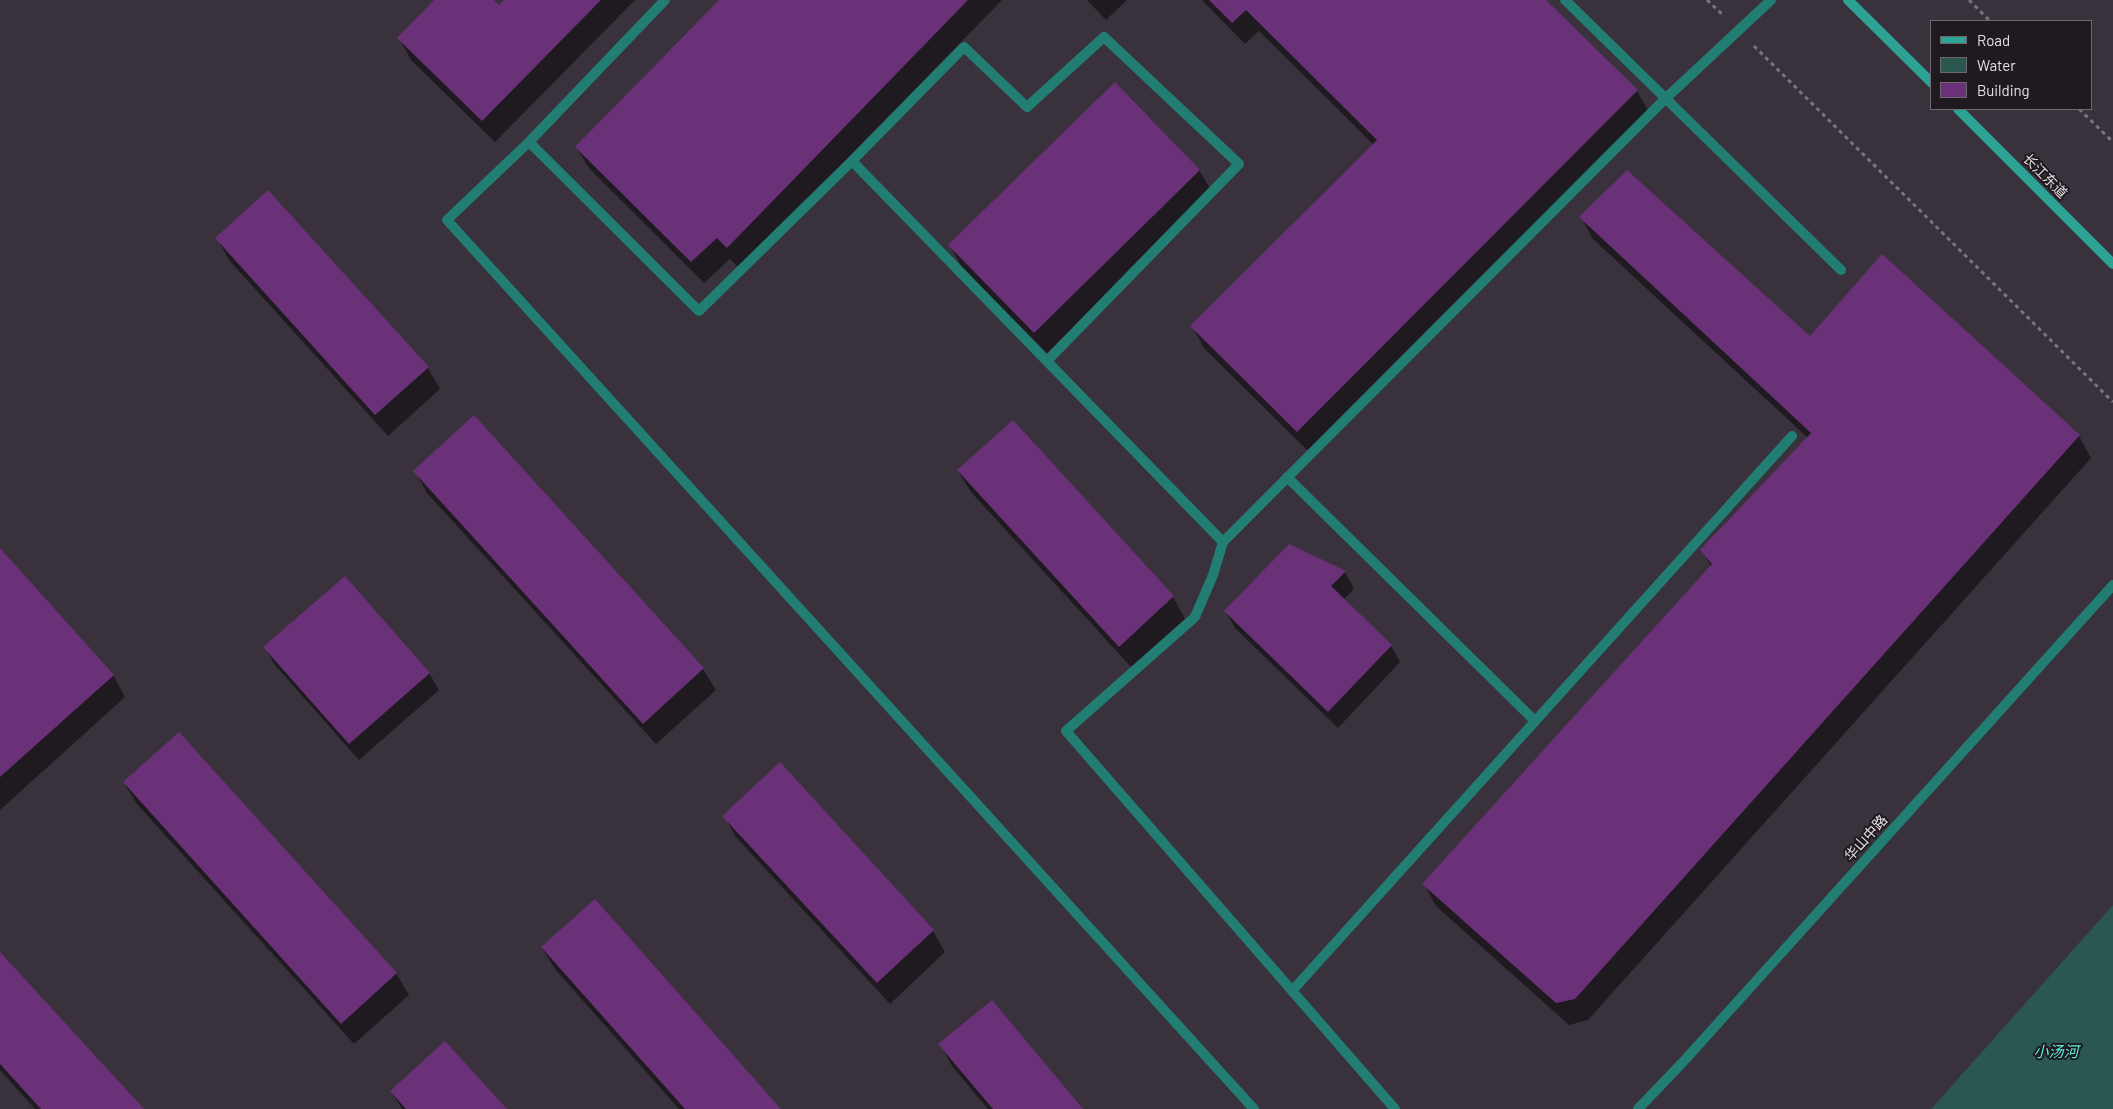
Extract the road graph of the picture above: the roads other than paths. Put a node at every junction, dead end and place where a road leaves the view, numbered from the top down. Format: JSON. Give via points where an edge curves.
{"nodes":[{"id":1,"x":666,"y":0,"type":"edge"},
{"id":2,"x":1565,"y":0,"type":"edge"},
{"id":3,"x":1771,"y":0,"type":"edge"},
{"id":4,"x":1848,"y":0,"type":"edge"},
{"id":5,"x":1930,"y":81,"type":"edge"},
{"id":6,"x":1665,"y":99,"type":"junction"},
{"id":7,"x":1959,"y":110,"type":"edge"},
{"id":8,"x":529,"y":142,"type":"junction"},
{"id":9,"x":852,"y":161,"type":"junction"},
{"id":10,"x":2113,"y":264,"type":"edge"},
{"id":11,"x":1841,"y":270,"type":"dead end"},
{"id":12,"x":1047,"y":361,"type":"junction"},
{"id":13,"x":1792,"y":436,"type":"dead end"},
{"id":14,"x":1287,"y":477,"type":"junction"},
{"id":15,"x":1223,"y":542,"type":"junction"},
{"id":16,"x":2113,"y":584,"type":"edge"},
{"id":17,"x":1535,"y":721,"type":"junction"},
{"id":18,"x":1292,"y":991,"type":"junction"},
{"id":19,"x":1254,"y":1109,"type":"edge"},
{"id":20,"x":1395,"y":1109,"type":"edge"},
{"id":21,"x":1638,"y":1109,"type":"edge"}],
"edges":[{"from":1,"to":8,"type":"street"},
{"from":2,"to":6,"type":"street"},
{"from":3,"to":6,"type":"street"},
{"from":4,"to":5,"type":"main road"},
{"from":6,"to":11,"type":"street"},
{"from":6,"to":14,"type":"street"},
{"from":7,"to":10,"type":"main road","name":"长江东道"},
{"from":8,"to":9,"type":"street","via":[[699,311]]},
{"from":8,"to":19,"type":"street","via":[[447,220]]},
{"from":9,"to":12,"type":"street"},
{"from":9,"to":12,"type":"street","via":[[964,47],[1027,107],[1104,37],[1239,164]]},
{"from":12,"to":15,"type":"street"},
{"from":13,"to":17,"type":"street"},
{"from":14,"to":15,"type":"street"},
{"from":14,"to":17,"type":"street"},
{"from":15,"to":18,"type":"street","via":[[1195,617],[1066,731]]},
{"from":16,"to":21,"type":"street","name":"华山中路"},
{"from":17,"to":18,"type":"street"},
{"from":18,"to":20,"type":"street"}]}
